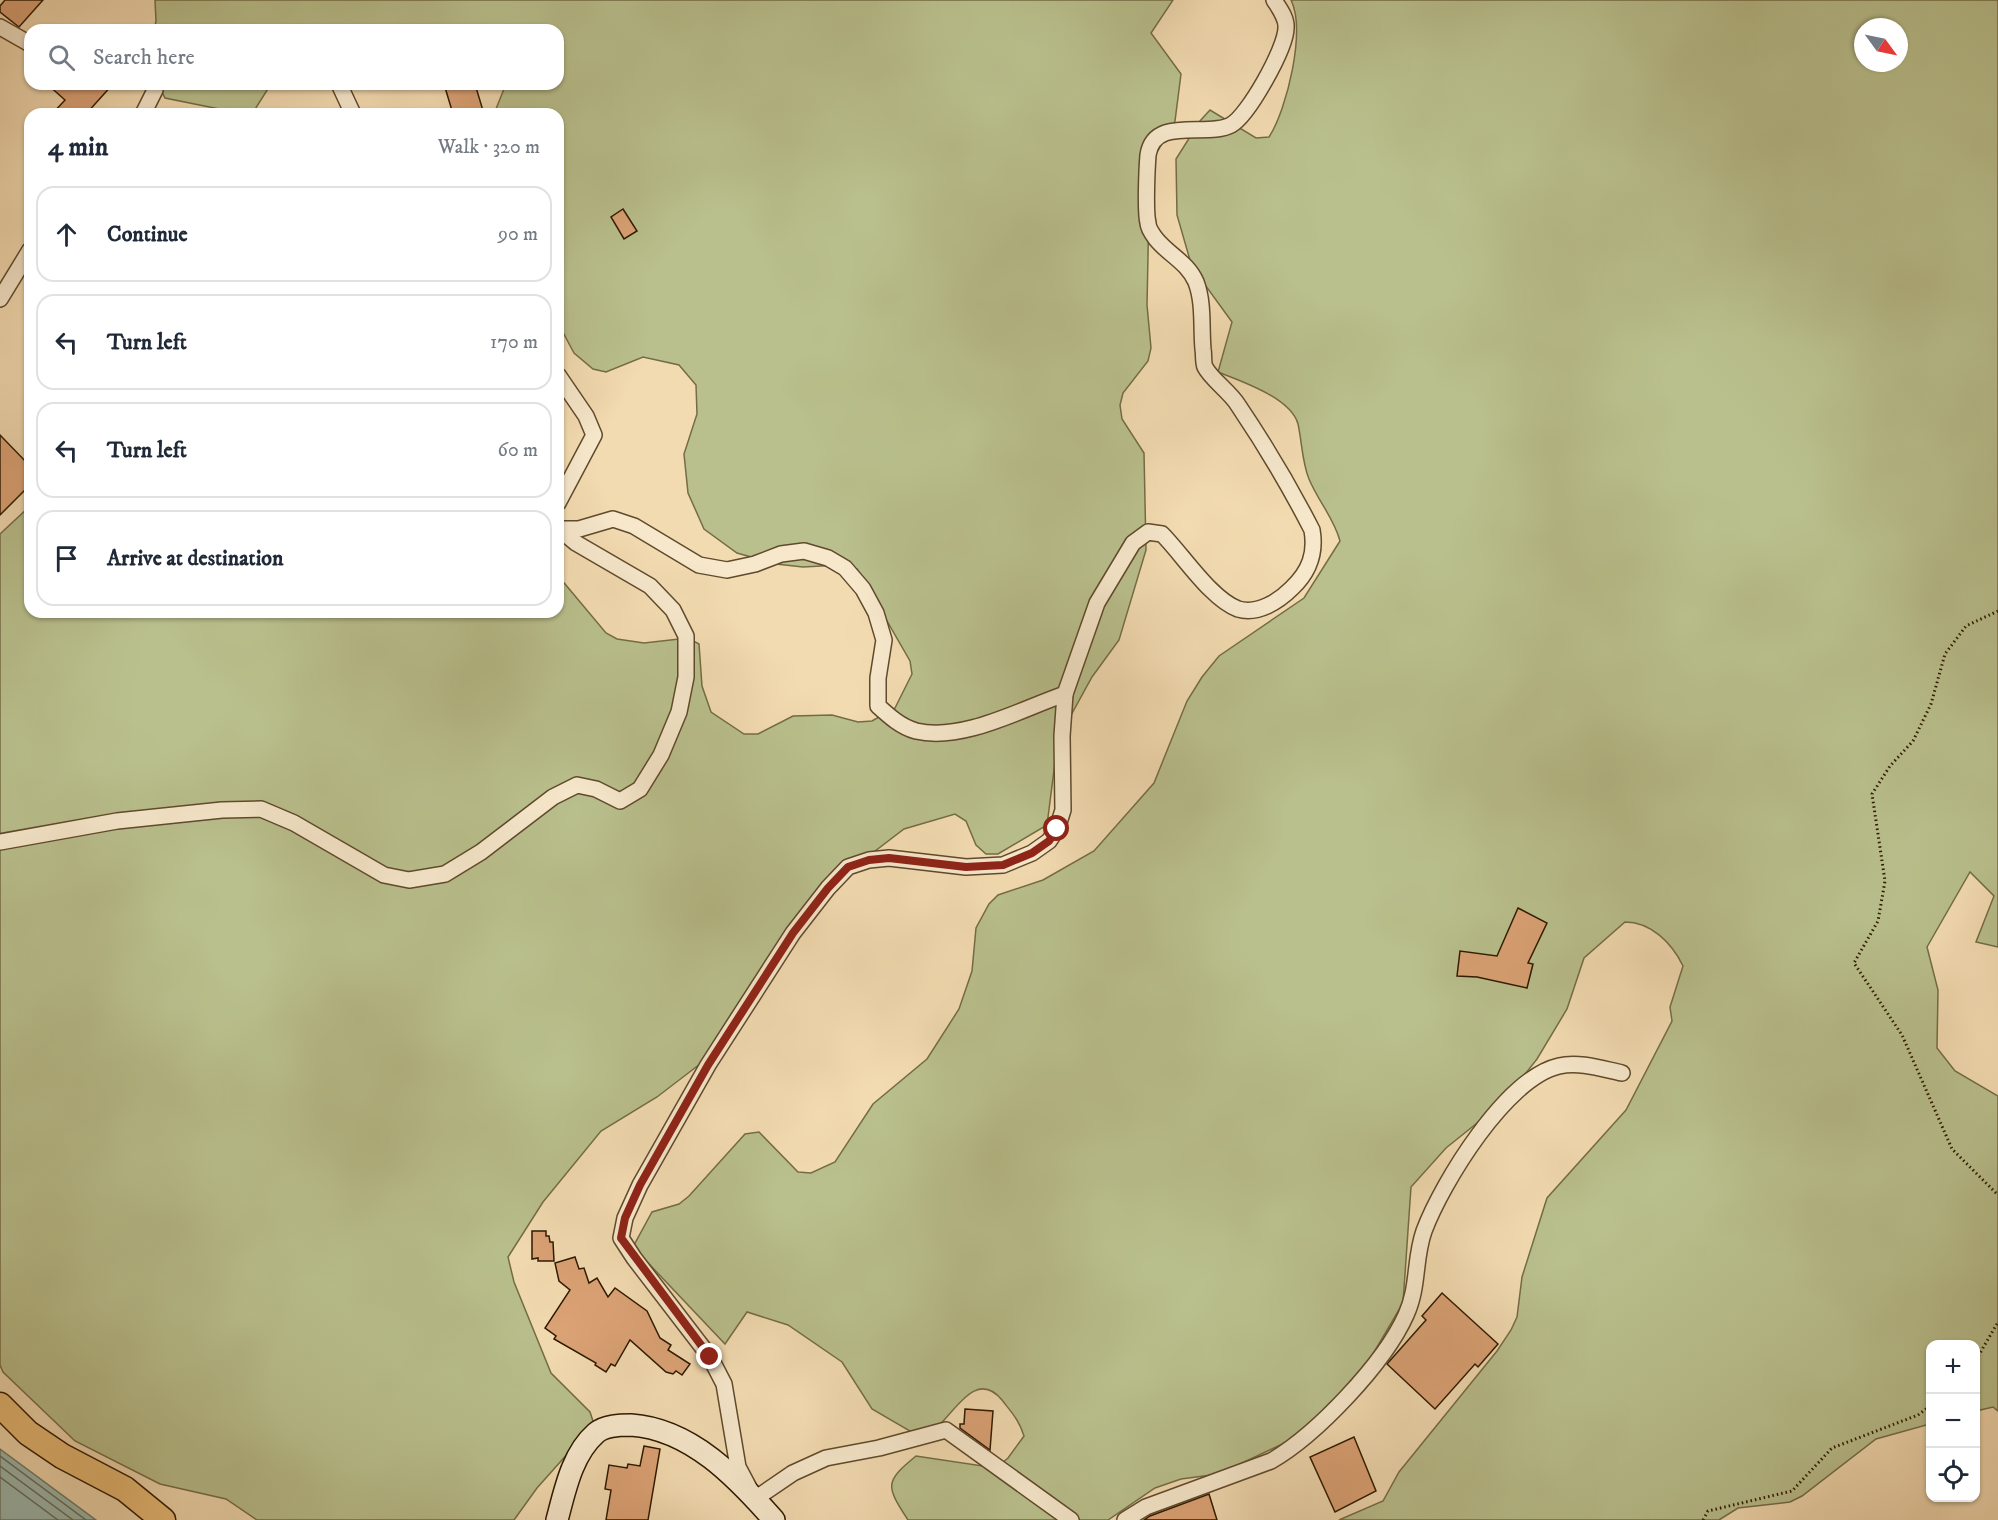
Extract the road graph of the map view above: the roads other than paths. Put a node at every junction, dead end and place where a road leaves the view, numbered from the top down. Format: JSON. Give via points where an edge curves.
{"nodes":[{"id":1,"x":1274,"y":0,"type":"edge"},
{"id":2,"x":0,"y":27,"type":"edge"},
{"id":3,"x":24,"y":41,"type":"edge"},
{"id":4,"x":155,"y":90,"type":"edge"},
{"id":5,"x":342,"y":90,"type":"edge"},
{"id":6,"x":146,"y":108,"type":"edge"},
{"id":7,"x":350,"y":108,"type":"edge"},
{"id":8,"x":24,"y":260,"type":"edge"},
{"id":9,"x":0,"y":299,"type":"edge"},
{"id":10,"x":564,"y":384,"type":"edge"},
{"id":11,"x":564,"y":492,"type":"edge"},
{"id":12,"x":564,"y":528,"type":"edge"},
{"id":13,"x":564,"y":533,"type":"edge"},
{"id":14,"x":1065,"y":694,"type":"junction"},
{"id":15,"x":0,"y":842,"type":"edge"},
{"id":16,"x":1622,"y":1073,"type":"dead end"},
{"id":17,"x":0,"y":1405,"type":"edge"},
{"id":18,"x":755,"y":1499,"type":"junction"},
{"id":19,"x":163,"y":1520,"type":"edge"},
{"id":20,"x":557,"y":1520,"type":"edge"},
{"id":21,"x":774,"y":1520,"type":"edge"},
{"id":22,"x":1071,"y":1520,"type":"edge"},
{"id":23,"x":1125,"y":1520,"type":"edge"}],
"edges":[{"from":1,"to":14,"type":"street","via":[[1286,28],[1280,49],[1240,119],[1229,127],[1167,132],[1148,153],[1148,225],[1156,240],[1185,264],[1195,281],[1202,302],[1205,367],[1237,402],[1302,510],[1315,547],[1297,584],[1282,599],[1262,609],[1239,609],[1202,580],[1162,534],[1148,532],[1133,543],[1097,603]]},
{"from":2,"to":3,"type":"street"},
{"from":4,"to":6,"type":"street"},
{"from":5,"to":7,"type":"street"},
{"from":8,"to":9,"type":"street"},
{"from":10,"to":11,"type":"street","via":[[594,435]]},
{"from":12,"to":14,"type":"street","via":[[579,529],[614,519],[634,526],[699,565],[727,570],[804,551],[828,558],[845,568],[876,613],[884,640],[878,706],[894,721],[916,731],[943,733],[969,729]]},
{"from":13,"to":15,"type":"street","via":[[650,586],[673,610],[686,636],[686,677],[679,712],[661,755],[640,789],[620,801],[577,785],[553,797],[445,874],[409,880],[384,875],[294,823],[261,809],[117,821]]},
{"from":14,"to":18,"type":"street","via":[[1063,810],[1049,841],[1003,865],[966,867],[889,858],[848,867],[793,933],[720,1047],[625,1218],[621,1238],[710,1357],[724,1384],[738,1467]]},
{"from":16,"to":23,"type":"street","via":[[1571,1064],[1545,1070],[1496,1113],[1475,1139],[1424,1231],[1405,1318],[1378,1359],[1322,1422],[1271,1461],[1146,1507]]},
{"from":17,"to":19,"type":"main road","via":[[28,1433],[125,1489]]},
{"from":18,"to":20,"type":"main road","via":[[695,1446],[643,1426],[619,1425],[598,1431],[584,1447],[569,1476]]},
{"from":18,"to":21,"type":"main road"},
{"from":18,"to":22,"type":"street","via":[[793,1473],[826,1458],[946,1430]]}]}
